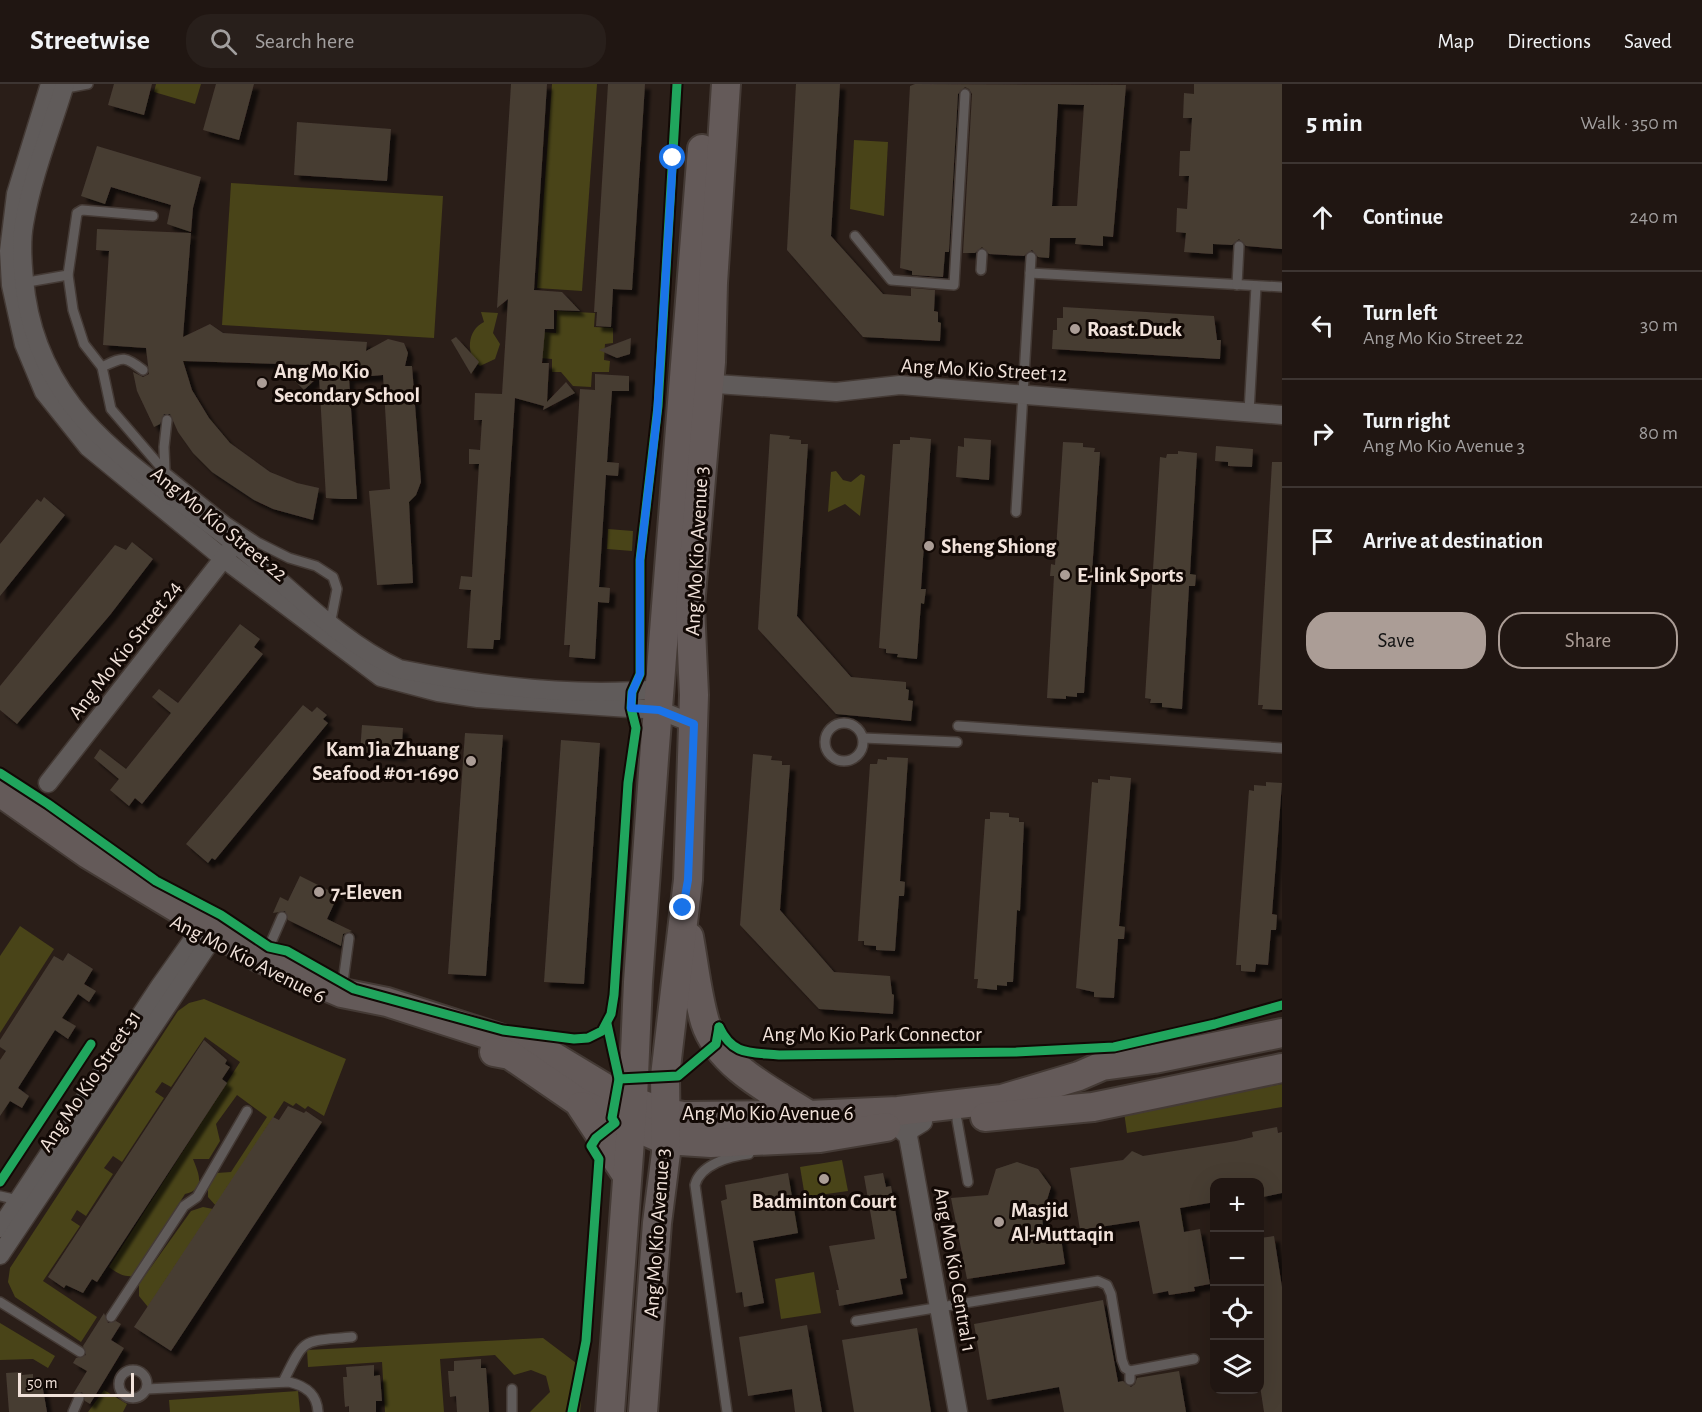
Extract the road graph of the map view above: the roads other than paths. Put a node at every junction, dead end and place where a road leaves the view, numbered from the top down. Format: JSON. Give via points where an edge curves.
{"nodes":[{"id":1,"x":88,"y":84,"type":"edge"},
{"id":2,"x":706,"y":84,"type":"edge"},
{"id":3,"x":726,"y":84,"type":"edge"},
{"id":4,"x":57,"y":86,"type":"edge"},
{"id":5,"x":965,"y":94,"type":"dead end"},
{"id":6,"x":153,"y":216,"type":"dead end"},
{"id":7,"x":855,"y":236,"type":"dead end"},
{"id":8,"x":1239,"y":246,"type":"dead end"},
{"id":9,"x":982,"y":254,"type":"dead end"},
{"id":10,"x":1031,"y":256,"type":"dead end"},
{"id":11,"x":981,"y":270,"type":"dead end"},
{"id":12,"x":1030,"y":273,"type":"junction"},
{"id":13,"x":68,"y":275,"type":"junction"},
{"id":14,"x":18,"y":284,"type":"junction"},
{"id":15,"x":1237,"y":285,"type":"junction"},
{"id":16,"x":1256,"y":286,"type":"junction"},
{"id":17,"x":1282,"y":287,"type":"edge"},
{"id":18,"x":102,"y":367,"type":"junction"},
{"id":19,"x":143,"y":370,"type":"dead end"},
{"id":20,"x":695,"y":383,"type":"junction"},
{"id":21,"x":1023,"y":393,"type":"junction"},
{"id":22,"x":1249,"y":412,"type":"junction"},
{"id":23,"x":1282,"y":415,"type":"edge"},
{"id":24,"x":167,"y":420,"type":"dead end"},
{"id":25,"x":165,"y":472,"type":"junction"},
{"id":26,"x":685,"y":512,"type":"junction"},
{"id":27,"x":1016,"y":512,"type":"dead end"},
{"id":28,"x":236,"y":543,"type":"junction"},
{"id":29,"x":223,"y":558,"type":"junction"},
{"id":30,"x":327,"y":629,"type":"junction"},
{"id":31,"x":659,"y":700,"type":"junction"},
{"id":32,"x":694,"y":724,"type":"junction"},
{"id":33,"x":958,"y":726,"type":"dead end"},
{"id":34,"x":863,"y":738,"type":"junction"},
{"id":35,"x":957,"y":742,"type":"dead end"},
{"id":36,"x":1282,"y":747,"type":"edge"},
{"id":37,"x":48,"y":783,"type":"dead end"},
{"id":38,"x":0,"y":792,"type":"edge"},
{"id":39,"x":0,"y":810,"type":"edge"},
{"id":40,"x":683,"y":908,"type":"junction"},
{"id":41,"x":282,"y":917,"type":"dead end"},
{"id":42,"x":206,"y":933,"type":"junction"},
{"id":43,"x":349,"y":938,"type":"dead end"},
{"id":44,"x":260,"y":958,"type":"junction"},
{"id":45,"x":638,"y":982,"type":"junction"},
{"id":46,"x":342,"y":993,"type":"junction"},
{"id":47,"x":1280,"y":1033,"type":"edge"},
{"id":48,"x":1282,"y":1068,"type":"edge"},
{"id":49,"x":578,"y":1070,"type":"junction"},
{"id":50,"x":580,"y":1103,"type":"junction"},
{"id":51,"x":248,"y":1111,"type":"dead end"},
{"id":52,"x":632,"y":1113,"type":"junction"},
{"id":53,"x":809,"y":1115,"type":"junction"},
{"id":54,"x":957,"y":1120,"type":"junction"},
{"id":55,"x":665,"y":1126,"type":"junction"},
{"id":56,"x":909,"y":1128,"type":"junction"},
{"id":57,"x":711,"y":1143,"type":"junction"},
{"id":58,"x":763,"y":1153,"type":"dead end"},
{"id":59,"x":627,"y":1174,"type":"junction"},
{"id":60,"x":968,"y":1182,"type":"dead end"},
{"id":61,"x":0,"y":1196,"type":"edge"},
{"id":62,"x":18,"y":1200,"type":"junction"},
{"id":63,"x":657,"y":1223,"type":"junction"},
{"id":64,"x":0,"y":1227,"type":"edge"},
{"id":65,"x":0,"y":1255,"type":"edge"},
{"id":66,"x":0,"y":1302,"type":"edge"},
{"id":67,"x":939,"y":1306,"type":"junction"},
{"id":68,"x":111,"y":1317,"type":"dead end"},
{"id":69,"x":856,"y":1321,"type":"dead end"},
{"id":70,"x":352,"y":1338,"type":"dead end"},
{"id":71,"x":80,"y":1352,"type":"dead end"},
{"id":72,"x":1194,"y":1359,"type":"dead end"},
{"id":73,"x":110,"y":1371,"type":"dead end"},
{"id":74,"x":119,"y":1378,"type":"junction"},
{"id":75,"x":283,"y":1382,"type":"junction"},
{"id":76,"x":147,"y":1389,"type":"junction"},
{"id":77,"x":512,"y":1389,"type":"dead end"},
{"id":78,"x":79,"y":1398,"type":"dead end"},
{"id":79,"x":73,"y":1412,"type":"edge"},
{"id":80,"x":318,"y":1412,"type":"edge"},
{"id":81,"x":512,"y":1412,"type":"edge"},
{"id":82,"x":610,"y":1412,"type":"edge"},
{"id":83,"x":643,"y":1412,"type":"edge"},
{"id":84,"x":727,"y":1412,"type":"edge"},
{"id":85,"x":958,"y":1412,"type":"edge"}],
"edges":[{"from":1,"to":4,"type":"lane"},
{"from":2,"to":20,"type":"main road","name":"Ang Mo Kio Avenue 3"},
{"from":3,"to":20,"type":"main road","name":"Ang Mo Kio Avenue 3"},
{"from":4,"to":14,"type":"street","name":"Ang Mo Kio Street 22","via":[[16,194],[9,251]]},
{"from":5,"to":7,"type":"lane","via":[[954,285],[891,280]]},
{"from":6,"to":13,"type":"lane","via":[[82,210],[77,213]]},
{"from":8,"to":15,"type":"lane"},
{"from":9,"to":11,"type":"lane"},
{"from":10,"to":12,"type":"lane"},
{"from":12,"to":15,"type":"lane"},
{"from":12,"to":21,"type":"lane"},
{"from":13,"to":14,"type":"lane"},
{"from":13,"to":18,"type":"lane","via":[[73,310],[84,344]]},
{"from":14,"to":28,"type":"street","name":"Ang Mo Kio Street 22","via":[[46,366],[70,406],[98,437]]},
{"from":14,"to":29,"type":"street","name":"Ang Mo Kio Street 22","via":[[24,344],[44,392],[61,417],[88,447]]},
{"from":15,"to":16,"type":"lane"},
{"from":16,"to":17,"type":"lane"},
{"from":16,"to":22,"type":"lane"},
{"from":18,"to":19,"type":"lane","via":[[121,358],[130,359]]},
{"from":18,"to":25,"type":"lane","via":[[111,409]]},
{"from":20,"to":21,"type":"street","name":"Ang Mo Kio Street 12","via":[[836,392],[900,386]]},
{"from":20,"to":26,"type":"main road","name":"Ang Mo Kio Avenue 3"},
{"from":21,"to":22,"type":"street","name":"Ang Mo Kio Street 12"},
{"from":21,"to":27,"type":"lane"},
{"from":22,"to":23,"type":"street","name":"Ang Mo Kio Street 12"},
{"from":24,"to":25,"type":"lane"},
{"from":25,"to":30,"type":"lane","via":[[257,542],[333,577],[338,589]]},
{"from":26,"to":31,"type":"main road","name":"Ang Mo Kio Avenue 3"},
{"from":26,"to":32,"type":"main road","name":"Ang Mo Kio Avenue 3"},
{"from":28,"to":29,"type":"street","name":"Ang Mo Kio Street 24"},
{"from":28,"to":30,"type":"street","name":"Ang Mo Kio Street 22"},
{"from":29,"to":30,"type":"street","name":"Ang Mo Kio Street 22"},
{"from":29,"to":37,"type":"street","name":"Ang Mo Kio Street 24"},
{"from":30,"to":31,"type":"street","name":"Ang Mo Kio Street 22","via":[[399,669],[524,688],[632,692]]},
{"from":31,"to":32,"type":"street","name":"Ang Mo Kio Street 22"},
{"from":31,"to":45,"type":"main road","name":"Ang Mo Kio Avenue 3"},
{"from":32,"to":40,"type":"main road","name":"Ang Mo Kio Avenue 3","via":[[688,880]]},
{"from":33,"to":36,"type":"lane"},
{"from":34,"to":34,"type":"lane","via":[[857,757],[848,762],[838,762],[824,747],[830,728],[839,723],[849,723]]},
{"from":34,"to":35,"type":"lane"},
{"from":38,"to":42,"type":"main road","name":"Ang Mo Kio Avenue 6"},
{"from":39,"to":42,"type":"main road","name":"Ang Mo Kio Avenue 6"},
{"from":40,"to":53,"type":"main road","via":[[705,1023],[716,1044],[766,1088]]},
{"from":40,"to":55,"type":"main road","name":"Ang Mo Kio Avenue 3","via":[[665,1076]]},
{"from":41,"to":44,"type":"lane"},
{"from":42,"to":44,"type":"main road","name":"Ang Mo Kio Avenue 6"},
{"from":42,"to":50,"type":"main road","name":"Ang Mo Kio Avenue 6","via":[[310,995],[447,1041],[510,1055]]},
{"from":42,"to":62,"type":"street","name":"Ang Mo Kio Street 31","via":[[160,986]]},
{"from":42,"to":65,"type":"street","name":"Ang Mo Kio Street 31"},
{"from":43,"to":46,"type":"lane"},
{"from":44,"to":46,"type":"main road","name":"Ang Mo Kio Avenue 6"},
{"from":45,"to":49,"type":"main road","via":[[616,1061],[601,1073]]},
{"from":45,"to":52,"type":"main road","name":"Ang Mo Kio Avenue 3"},
{"from":46,"to":49,"type":"main road","name":"Ang Mo Kio Avenue 6","via":[[387,1002],[501,1037],[549,1054]]},
{"from":47,"to":53,"type":"main road","name":"Ang Mo Kio Avenue 6","via":[[1102,1066],[1002,1099],[898,1111]]},
{"from":48,"to":54,"type":"main road","name":"Ang Mo Kio Avenue 6","via":[[1093,1107]]},
{"from":49,"to":52,"type":"main road","name":"Ang Mo Kio Avenue 6","via":[[618,1095]]},
{"from":50,"to":52,"type":"main road","name":"Ang Mo Kio Avenue 6"},
{"from":50,"to":59,"type":"main road"},
{"from":51,"to":68,"type":"lane","via":[[197,1197],[184,1206]]},
{"from":52,"to":55,"type":"main road","name":"Ang Mo Kio Avenue 6"},
{"from":52,"to":59,"type":"main road","name":"Ang Mo Kio Avenue 3"},
{"from":53,"to":55,"type":"main road","name":"Ang Mo Kio Avenue 6","via":[[684,1116]]},
{"from":54,"to":56,"type":"main road","name":"Ang Mo Kio Avenue 6"},
{"from":54,"to":60,"type":"lane"},
{"from":55,"to":57,"type":"main road","name":"Ang Mo Kio Avenue 6"},
{"from":55,"to":63,"type":"main road","name":"Ang Mo Kio Avenue 3","via":[[666,1154]]},
{"from":56,"to":57,"type":"main road","name":"Ang Mo Kio Avenue 6","via":[[820,1138]]},
{"from":56,"to":67,"type":"street","name":"Ang Mo Kio Central 1"},
{"from":57,"to":63,"type":"main road","via":[[697,1147],[681,1161]]},
{"from":58,"to":84,"type":"lane","via":[[745,1154],[704,1169],[697,1175],[695,1185]]},
{"from":59,"to":82,"type":"main road","name":"Ang Mo Kio Avenue 3"},
{"from":61,"to":62,"type":"lane"},
{"from":62,"to":64,"type":"street","name":"Ang Mo Kio Street 31"},
{"from":63,"to":83,"type":"main road","name":"Ang Mo Kio Avenue 3"},
{"from":66,"to":71,"type":"lane"},
{"from":67,"to":69,"type":"lane"},
{"from":67,"to":72,"type":"lane","via":[[1098,1281],[1107,1285],[1112,1294],[1118,1361],[1130,1375]]},
{"from":67,"to":85,"type":"street","name":"Ang Mo Kio Central 1"},
{"from":70,"to":75,"type":"lane","via":[[312,1341],[301,1346]]},
{"from":73,"to":74,"type":"lane"},
{"from":74,"to":76,"type":"lane","via":[[126,1371],[141,1371],[147,1379]]},
{"from":74,"to":76,"type":"lane","via":[[119,1389],[126,1396],[140,1397]]},
{"from":75,"to":76,"type":"lane"},
{"from":75,"to":80,"type":"lane","via":[[307,1389],[317,1401]]},
{"from":77,"to":81,"type":"lane"},
{"from":78,"to":79,"type":"lane"}]}
